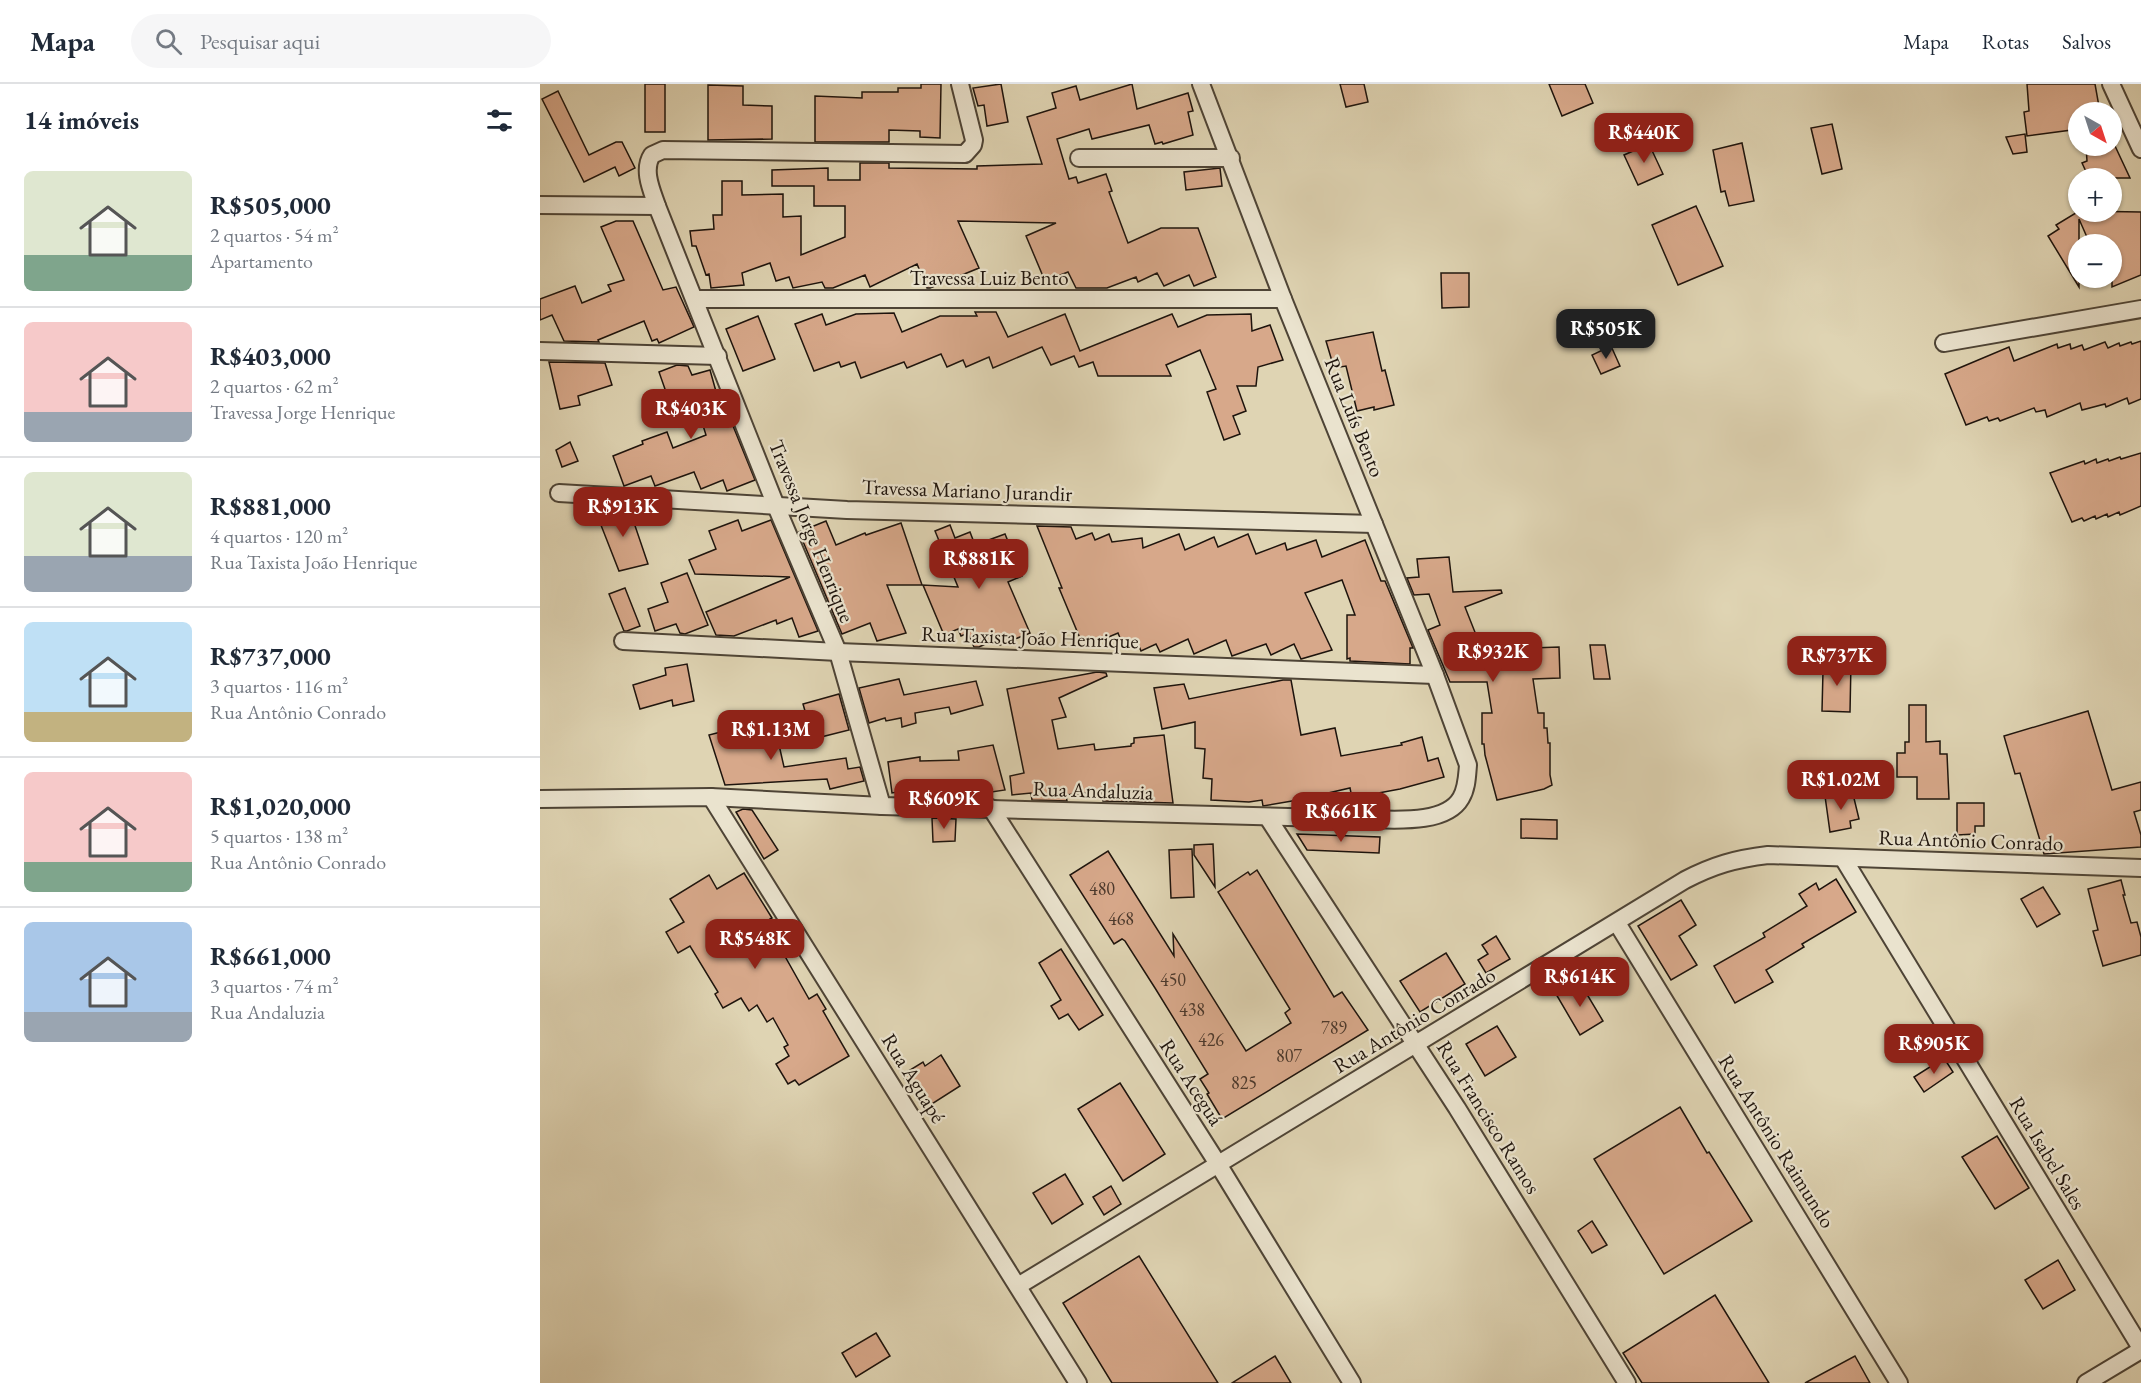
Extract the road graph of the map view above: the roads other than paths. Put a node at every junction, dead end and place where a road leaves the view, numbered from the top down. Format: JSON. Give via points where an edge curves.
{"nodes":[{"id":1,"x":960,"y":84,"type":"edge"},
{"id":2,"x":1201,"y":84,"type":"edge"},
{"id":3,"x":2110,"y":84,"type":"edge"},
{"id":4,"x":2141,"y":148,"type":"edge"},
{"id":5,"x":1080,"y":158,"type":"dead end"},
{"id":6,"x":1231,"y":158,"type":"junction"},
{"id":7,"x":540,"y":205,"type":"edge"},
{"id":8,"x":657,"y":206,"type":"junction"},
{"id":9,"x":695,"y":299,"type":"junction"},
{"id":10,"x":1283,"y":299,"type":"junction"},
{"id":11,"x":2141,"y":309,"type":"edge"},
{"id":12,"x":1944,"y":344,"type":"dead end"},
{"id":13,"x":540,"y":351,"type":"edge"},
{"id":14,"x":718,"y":356,"type":"junction"},
{"id":15,"x":559,"y":493,"type":"dead end"},
{"id":16,"x":776,"y":506,"type":"junction"},
{"id":17,"x":1374,"y":524,"type":"junction"},
{"id":18,"x":622,"y":641,"type":"dead end"},
{"id":19,"x":838,"y":652,"type":"junction"},
{"id":20,"x":1435,"y":675,"type":"junction"},
{"id":21,"x":1468,"y":765,"type":"joint"},
{"id":22,"x":711,"y":797,"type":"junction"},
{"id":23,"x":540,"y":800,"type":"edge"},
{"id":24,"x":882,"y":806,"type":"junction"},
{"id":25,"x":991,"y":808,"type":"junction"},
{"id":26,"x":1268,"y":818,"type":"junction"},
{"id":27,"x":1842,"y":858,"type":"junction"},
{"id":28,"x":2140,"y":870,"type":"edge"},
{"id":29,"x":1617,"y":923,"type":"junction"},
{"id":30,"x":1417,"y":1044,"type":"junction"},
{"id":31,"x":1218,"y":1164,"type":"junction"},
{"id":32,"x":1018,"y":1286,"type":"junction"},
{"id":33,"x":2141,"y":1349,"type":"edge"},
{"id":34,"x":1078,"y":1383,"type":"edge"},
{"id":35,"x":1352,"y":1383,"type":"edge"},
{"id":36,"x":1627,"y":1383,"type":"edge"},
{"id":37,"x":1899,"y":1383,"type":"edge"},
{"id":38,"x":2086,"y":1383,"type":"edge"}],
"edges":[{"from":1,"to":8,"type":"street","name":"Travessa Jorge Henrique","via":[[974,140],[970,150],[960,155],[663,150],[652,154],[648,165]]},
{"from":2,"to":6,"type":"street","name":"Rua Luís Bento"},
{"from":3,"to":4,"type":"street"},
{"from":5,"to":6,"type":"street"},
{"from":6,"to":10,"type":"street","name":"Rua Luís Bento"},
{"from":7,"to":8,"type":"street"},
{"from":8,"to":9,"type":"street","name":"Travessa Jorge Henrique"},
{"from":9,"to":10,"type":"street","name":"Travessa Luiz Bento"},
{"from":9,"to":14,"type":"street","name":"Travessa Jorge Henrique"},
{"from":10,"to":17,"type":"street","name":"Rua Luís Bento"},
{"from":11,"to":12,"type":"street"},
{"from":13,"to":14,"type":"street"},
{"from":14,"to":16,"type":"street","name":"Travessa Jorge Henrique"},
{"from":15,"to":16,"type":"street","name":"Travessa Mariano Jurandir"},
{"from":16,"to":17,"type":"street","name":"Travessa Mariano Jurandir"},
{"from":16,"to":19,"type":"street","name":"Travessa Jorge Henrique"},
{"from":17,"to":20,"type":"street","name":"Rua Luís Bento"},
{"from":18,"to":19,"type":"street","name":"Rua Taxista João Henrique"},
{"from":19,"to":20,"type":"street","name":"Rua Taxista João Henrique"},
{"from":19,"to":24,"type":"street","name":"Travessa Jorge Henrique"},
{"from":20,"to":21,"type":"street","name":"Rua Luís Bento"},
{"from":21,"to":26,"type":"street","name":"Rua Andaluzia","via":[[1461,800],[1429,818]]},
{"from":22,"to":23,"type":"street","name":"Rua Andaluzia"},
{"from":22,"to":24,"type":"street","name":"Rua Andaluzia"},
{"from":22,"to":32,"type":"street","name":"Rua Aguapé"},
{"from":24,"to":25,"type":"street","name":"Rua Andaluzia"},
{"from":25,"to":26,"type":"street","name":"Rua Andaluzia"},
{"from":25,"to":31,"type":"street","name":"Rua Aceguá"},
{"from":26,"to":30,"type":"street","name":"Rua Francisco Ramos"},
{"from":27,"to":28,"type":"street","name":"Rua Antônio Conrado"},
{"from":27,"to":29,"type":"street","name":"Rua Antônio Conrado","via":[[1768,855],[1712,866]]},
{"from":27,"to":33,"type":"street","name":"Rua Isabel Sales"},
{"from":29,"to":30,"type":"street","name":"Rua Antônio Conrado"},
{"from":29,"to":37,"type":"street","name":"Rua Antônio Raimundo"},
{"from":30,"to":31,"type":"street","name":"Rua Antônio Conrado"},
{"from":30,"to":36,"type":"street","name":"Rua Francisco Ramos"},
{"from":31,"to":32,"type":"street","name":"Rua Antônio Conrado"},
{"from":31,"to":35,"type":"street","name":"Rua Aceguá"},
{"from":32,"to":34,"type":"street","name":"Rua Aguapé"},
{"from":33,"to":38,"type":"street"}]}
